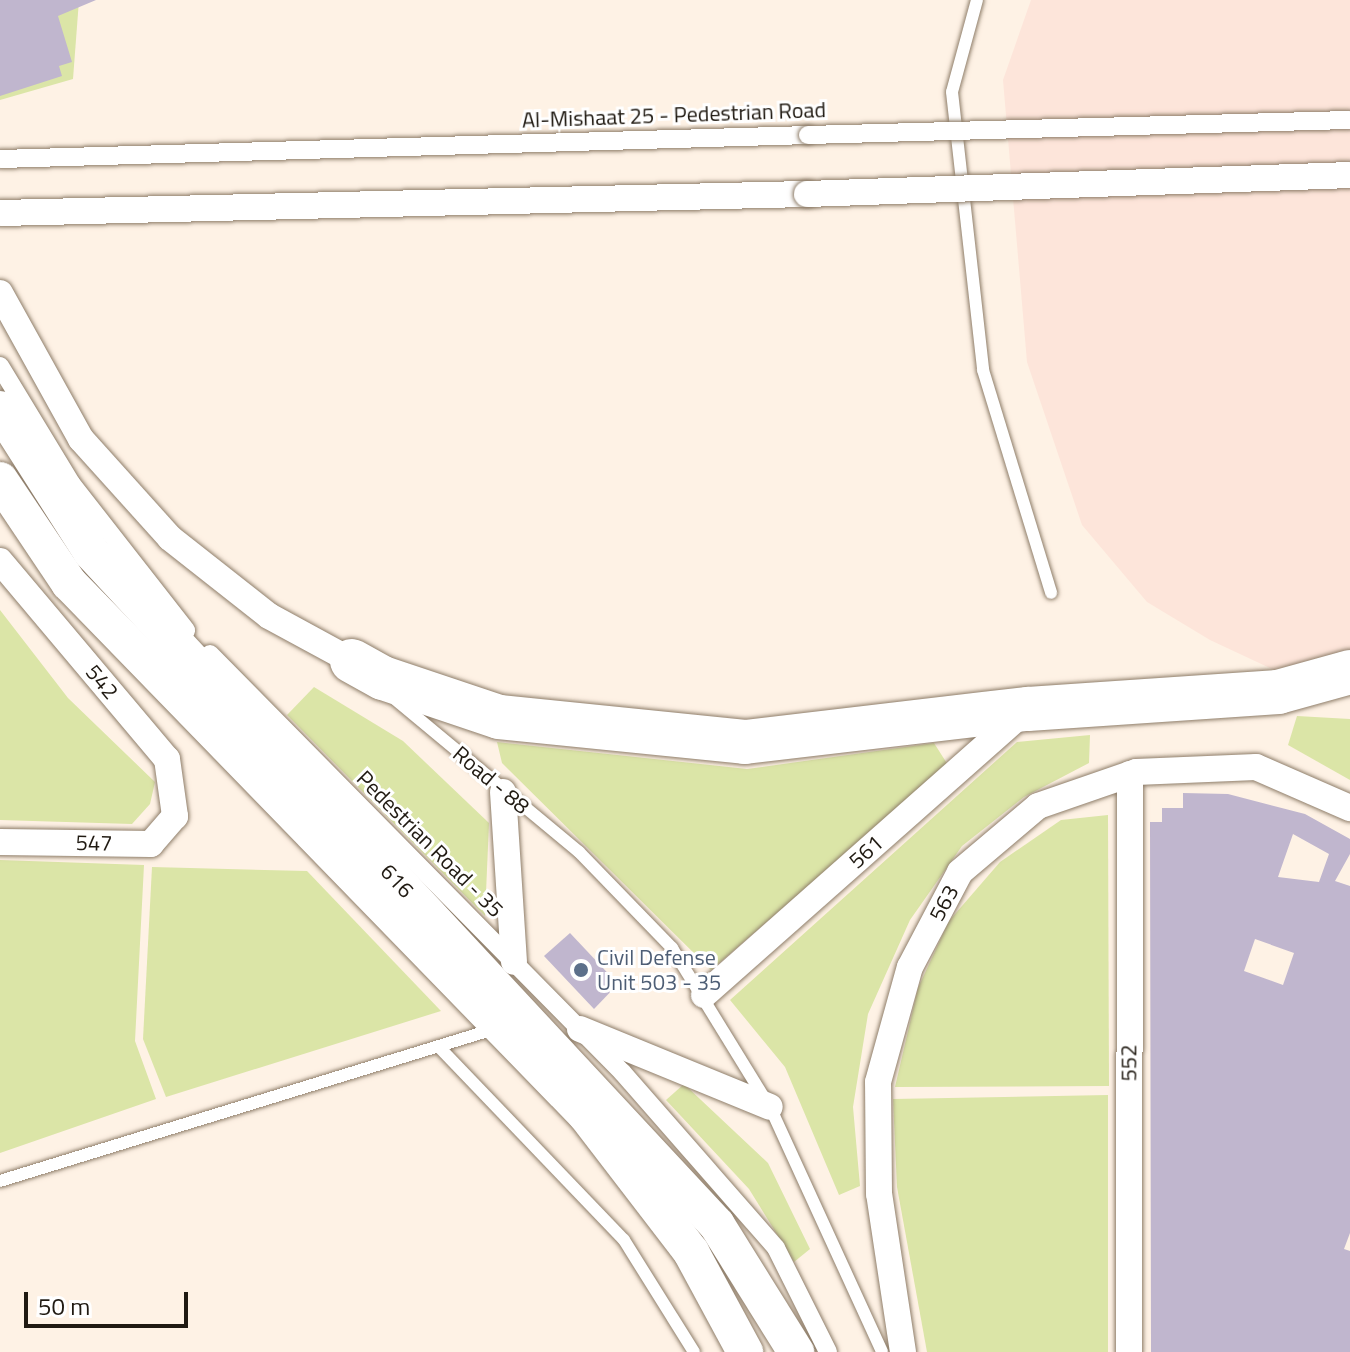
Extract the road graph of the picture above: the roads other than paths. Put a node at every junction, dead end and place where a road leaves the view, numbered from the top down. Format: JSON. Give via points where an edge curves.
{"nodes":[{"id":1,"x":977,"y":0,"type":"edge"},
{"id":2,"x":1350,"y":120,"type":"edge"},
{"id":3,"x":0,"y":159,"type":"edge"},
{"id":4,"x":1350,"y":175,"type":"edge"},
{"id":5,"x":0,"y":213,"type":"edge"},
{"id":6,"x":0,"y":293,"type":"edge"},
{"id":7,"x":0,"y":366,"type":"edge"},
{"id":8,"x":0,"y":409,"type":"edge"},
{"id":9,"x":0,"y":480,"type":"edge"},
{"id":10,"x":0,"y":561,"type":"edge"},
{"id":11,"x":1051,"y":593,"type":"dead end"},
{"id":12,"x":352,"y":661,"type":"junction"},
{"id":13,"x":1350,"y":672,"type":"edge"},
{"id":14,"x":1028,"y":709,"type":"junction"},
{"id":15,"x":1130,"y":774,"type":"junction"},
{"id":16,"x":503,"y":792,"type":"junction"},
{"id":17,"x":1350,"y":808,"type":"edge"},
{"id":18,"x":175,"y":816,"type":"joint"},
{"id":19,"x":0,"y":842,"type":"edge"},
{"id":20,"x":514,"y":962,"type":"junction"},
{"id":21,"x":704,"y":995,"type":"junction"},
{"id":22,"x":498,"y":1028,"type":"junction"},
{"id":23,"x":580,"y":1029,"type":"junction"},
{"id":24,"x":439,"y":1047,"type":"junction"},
{"id":25,"x":770,"y":1107,"type":"junction"},
{"id":26,"x":0,"y":1181,"type":"edge"},
{"id":27,"x":694,"y":1352,"type":"edge"},
{"id":28,"x":745,"y":1352,"type":"edge"},
{"id":29,"x":796,"y":1352,"type":"edge"},
{"id":30,"x":828,"y":1352,"type":"edge"},
{"id":31,"x":882,"y":1352,"type":"edge"},
{"id":32,"x":903,"y":1352,"type":"edge"},
{"id":33,"x":1129,"y":1352,"type":"edge"}],
"edges":[{"from":1,"to":11,"type":"lane","via":[[952,92],[983,370]]},
{"from":2,"to":3,"type":"street","name":"Al-Mishaat 25 - Pedestrian Road","bridge":true},
{"from":4,"to":5,"type":"street","bridge":true,"via":[[383,208]]},
{"from":6,"to":12,"type":"street","name":"Road - 88","via":[[81,439],[170,538],[269,616]]},
{"from":7,"to":20,"type":"street","name":"Pedestrian Road - 35","via":[[71,483],[184,628]]},
{"from":8,"to":29,"type":"main road","name":"616","via":[[91,552],[717,1225]]},
{"from":9,"to":22,"type":"main road","name":"616","via":[[69,583]]},
{"from":10,"to":18,"type":"street","name":"542","via":[[167,759]]},
{"from":12,"to":14,"type":"highway","via":[[499,717],[745,742]]},
{"from":12,"to":16,"type":"lane","name":"Road - 88"},
{"from":13,"to":14,"type":"highway","via":[[1278,692]]},
{"from":14,"to":21,"type":"street","name":"561"},
{"from":15,"to":17,"type":"street","name":"563","via":[[1256,767]]},
{"from":15,"to":32,"type":"street","name":"563","via":[[1038,806],[960,872],[910,967],[878,1082],[879,1194]]},
{"from":15,"to":33,"type":"street","name":"552"},
{"from":16,"to":20,"type":"street"},
{"from":16,"to":21,"type":"lane","name":"Road - 88","via":[[579,852],[672,948]]},
{"from":18,"to":19,"type":"street","name":"547","via":[[151,844]]},
{"from":20,"to":23,"type":"street","name":"Pedestrian Road - 35"},
{"from":21,"to":25,"type":"lane","name":"Road - 88"},
{"from":22,"to":24,"type":"lane"},
{"from":22,"to":28,"type":"main road","name":"616","via":[[586,1115],[691,1252]]},
{"from":23,"to":25,"type":"street"},
{"from":23,"to":30,"type":"street","name":"Pedestrian Road - 35","via":[[776,1248]]},
{"from":24,"to":26,"type":"lane"},
{"from":24,"to":27,"type":"lane","via":[[624,1240]]},
{"from":25,"to":31,"type":"lane","name":"Road - 88"}]}
